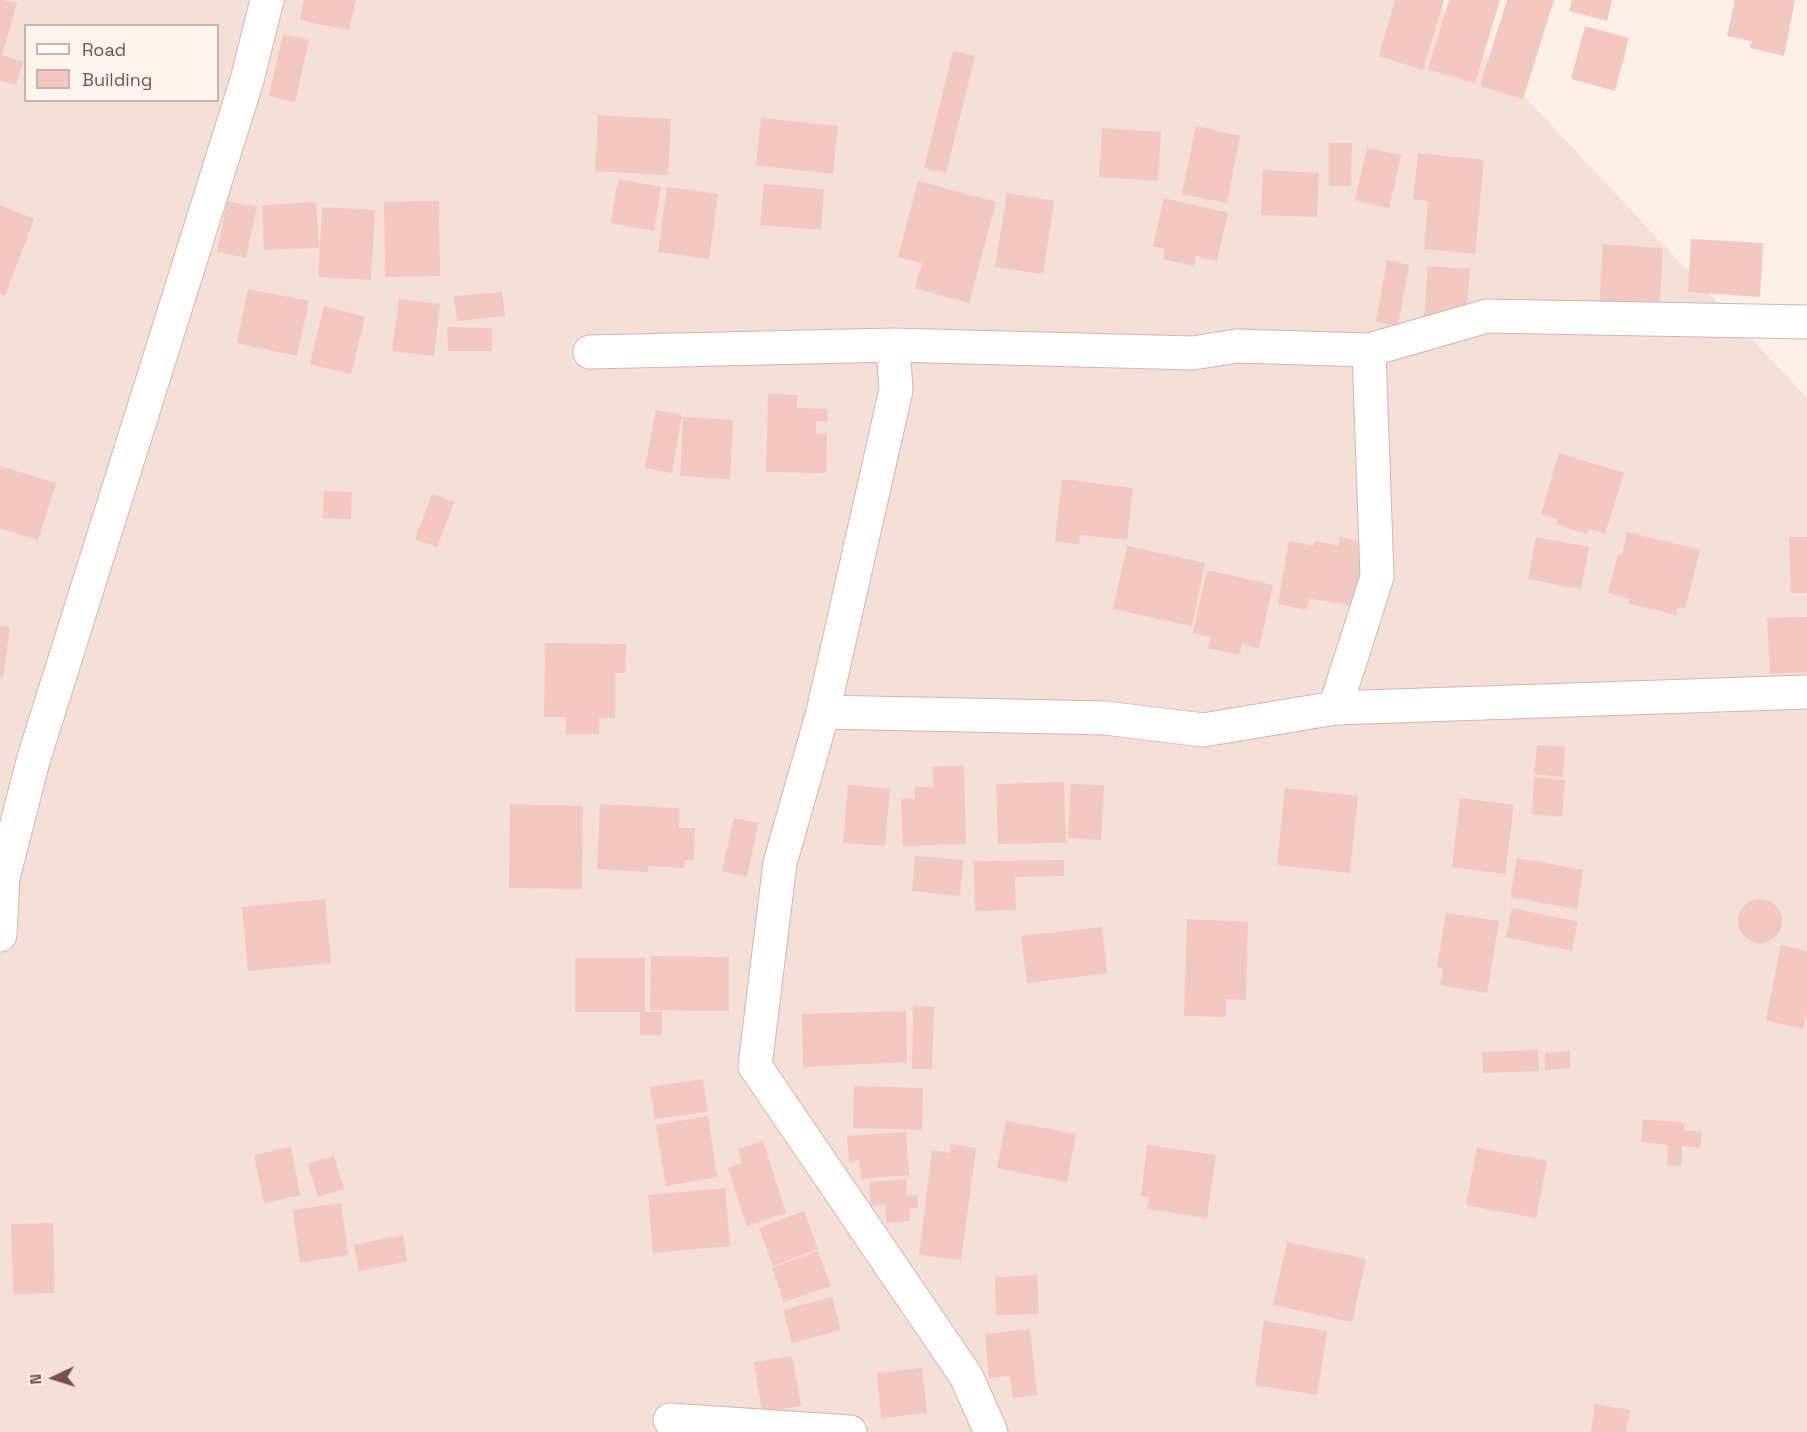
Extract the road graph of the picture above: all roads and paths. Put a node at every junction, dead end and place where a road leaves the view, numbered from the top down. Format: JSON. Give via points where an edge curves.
{"nodes":[{"id":1,"x":267,"y":0,"type":"edge"},
{"id":2,"x":1807,"y":322,"type":"edge"},
{"id":3,"x":893,"y":345,"type":"junction"},
{"id":4,"x":1369,"y":350,"type":"junction"},
{"id":5,"x":590,"y":352,"type":"dead end"},
{"id":6,"x":1807,"y":692,"type":"edge"},
{"id":7,"x":1335,"y":708,"type":"junction"},
{"id":8,"x":823,"y":712,"type":"junction"},
{"id":9,"x":2,"y":879,"type":"edge"},
{"id":10,"x":0,"y":934,"type":"edge"},
{"id":11,"x":670,"y":1420,"type":"dead end"},
{"id":12,"x":850,"y":1432,"type":"edge"},
{"id":13,"x":991,"y":1432,"type":"edge"}],
"edges":[{"from":1,"to":9,"type":"street","via":[[247,80],[33,761]]},
{"from":2,"to":4,"type":"street","via":[[1487,316]]},
{"from":3,"to":4,"type":"street","via":[[1193,353],[1237,346]]},
{"from":3,"to":5,"type":"street"},
{"from":3,"to":8,"type":"street","via":[[896,390]]},
{"from":4,"to":7,"type":"street","via":[[1377,578]]},
{"from":6,"to":7,"type":"street"},
{"from":7,"to":8,"type":"street","via":[[1203,730],[1105,718]]},
{"from":8,"to":13,"type":"street","via":[[780,862],[755,1066],[966,1376]]},
{"from":9,"to":10,"type":"street"},
{"from":11,"to":12,"type":"street"}]}
